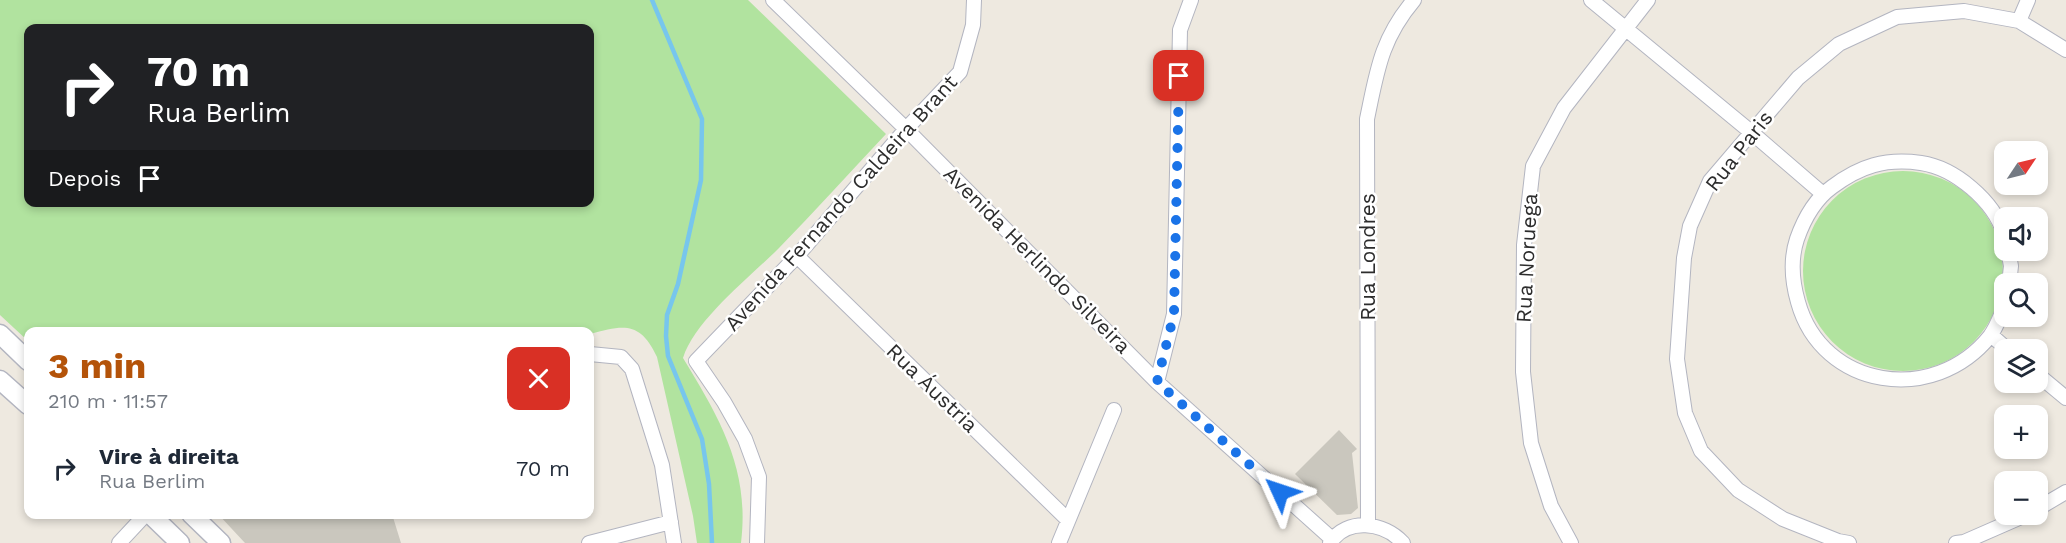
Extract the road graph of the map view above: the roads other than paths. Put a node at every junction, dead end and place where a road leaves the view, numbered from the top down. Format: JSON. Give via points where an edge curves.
{"nodes":[{"id":1,"x":773,"y":0,"type":"edge"},
{"id":2,"x":974,"y":0,"type":"edge"},
{"id":3,"x":1191,"y":0,"type":"edge"},
{"id":4,"x":1414,"y":0,"type":"edge"},
{"id":5,"x":1591,"y":0,"type":"edge"},
{"id":6,"x":1647,"y":0,"type":"edge"},
{"id":7,"x":2028,"y":0,"type":"edge"},
{"id":8,"x":2019,"y":21,"type":"junction"},
{"id":9,"x":1624,"y":29,"type":"junction"},
{"id":10,"x":2066,"y":50,"type":"edge"},
{"id":11,"x":906,"y":129,"type":"junction"},
{"id":12,"x":1751,"y":132,"type":"junction"},
{"id":13,"x":1823,"y":194,"type":"junction"},
{"id":14,"x":1994,"y":216,"type":"edge"},
{"id":15,"x":796,"y":256,"type":"junction"},
{"id":16,"x":1995,"y":327,"type":"edge"},
{"id":17,"x":0,"y":334,"type":"edge"},
{"id":18,"x":1991,"y":335,"type":"junction"},
{"id":19,"x":1996,"y":339,"type":"edge"},
{"id":20,"x":594,"y":354,"type":"edge"},
{"id":21,"x":24,"y":357,"type":"edge"},
{"id":22,"x":0,"y":380,"type":"edge"},
{"id":23,"x":1157,"y":382,"type":"junction"},
{"id":24,"x":2048,"y":383,"type":"edge"},
{"id":25,"x":2066,"y":398,"type":"edge"},
{"id":26,"x":24,"y":401,"type":"edge"},
{"id":27,"x":1114,"y":410,"type":"dead end"},
{"id":28,"x":2066,"y":492,"type":"edge"},
{"id":29,"x":2048,"y":503,"type":"edge"},
{"id":30,"x":143,"y":519,"type":"edge"},
{"id":31,"x":154,"y":519,"type":"edge"},
{"id":32,"x":196,"y":519,"type":"edge"},
{"id":33,"x":1068,"y":520,"type":"junction"},
{"id":34,"x":671,"y":522,"type":"junction"},
{"id":35,"x":1368,"y":525,"type":"junction"},
{"id":36,"x":2003,"y":525,"type":"edge"},
{"id":37,"x":1331,"y":541,"type":"edge"},
{"id":38,"x":119,"y":543,"type":"edge"},
{"id":39,"x":180,"y":543,"type":"edge"},
{"id":40,"x":221,"y":543,"type":"edge"},
{"id":41,"x":589,"y":543,"type":"edge"},
{"id":42,"x":674,"y":543,"type":"edge"},
{"id":43,"x":757,"y":543,"type":"edge"},
{"id":44,"x":1059,"y":543,"type":"edge"},
{"id":45,"x":1403,"y":543,"type":"edge"},
{"id":46,"x":1571,"y":543,"type":"edge"},
{"id":47,"x":1849,"y":543,"type":"edge"},
{"id":48,"x":1956,"y":543,"type":"edge"}],
"edges":[{"from":1,"to":11,"type":"street","name":"Avenida Herlindo Silveira"},
{"from":2,"to":11,"type":"street","name":"Avenida Fernando Caldeira Brant","via":[[973,25],[960,72]]},
{"from":3,"to":23,"type":"street","via":[[1180,30],[1174,314]]},
{"from":4,"to":35,"type":"street","name":"Rua Londres","via":[[1398,19],[1378,63],[1367,119]]},
{"from":5,"to":9,"type":"street"},
{"from":6,"to":9,"type":"street","name":"Rua Noruega"},
{"from":7,"to":8,"type":"street"},
{"from":8,"to":10,"type":"street","name":"Rua Paris"},
{"from":8,"to":12,"type":"street","name":"Rua Paris","via":[[1964,11],[1897,17],[1839,44],[1798,78]]},
{"from":9,"to":12,"type":"street"},
{"from":9,"to":46,"type":"street","name":"Rua Noruega","via":[[1564,108],[1533,166],[1524,245],[1522,372],[1531,443],[1551,506]]},
{"from":11,"to":15,"type":"street","name":"Avenida Fernando Caldeira Brant"},
{"from":11,"to":23,"type":"street","name":"Avenida Herlindo Silveira"},
{"from":12,"to":13,"type":"street"},
{"from":12,"to":47,"type":"street","name":"Rua Paris","via":[[1710,181],[1690,225],[1677,359],[1685,413],[1701,451],[1738,490],[1783,519]]},
{"from":13,"to":14,"type":"street","via":[[1852,172],[1886,162],[1923,163],[1957,176],[1985,200]]},
{"from":13,"to":18,"type":"street","via":[[1803,220],[1793,251],[1792,284],[1802,316],[1820,343],[1836,357],[1875,377],[1907,381],[1940,374],[1968,358]]},
{"from":15,"to":33,"type":"street","name":"Rua Áustria"},
{"from":15,"to":43,"type":"street","name":"Avenida Fernando Caldeira Brant","via":[[696,361],[745,439],[759,477]]},
{"from":16,"to":18,"type":"street"},
{"from":17,"to":21,"type":"street"},
{"from":18,"to":19,"type":"street"},
{"from":20,"to":34,"type":"street","via":[[621,357],[632,369],[662,465]]},
{"from":22,"to":26,"type":"street"},
{"from":23,"to":37,"type":"street","name":"Avenida Herlindo Silveira"},
{"from":24,"to":25,"type":"street"},
{"from":27,"to":33,"type":"street"},
{"from":28,"to":29,"type":"street"},
{"from":30,"to":38,"type":"street"},
{"from":31,"to":39,"type":"street"},
{"from":32,"to":40,"type":"street"},
{"from":33,"to":44,"type":"street"},
{"from":34,"to":41,"type":"street"},
{"from":34,"to":42,"type":"street"},
{"from":35,"to":37,"type":"street","name":"Avenida Herlindo Silveira","via":[[1346,529]]},
{"from":35,"to":45,"type":"street","via":[[1395,534]]},
{"from":36,"to":48,"type":"street"}]}
